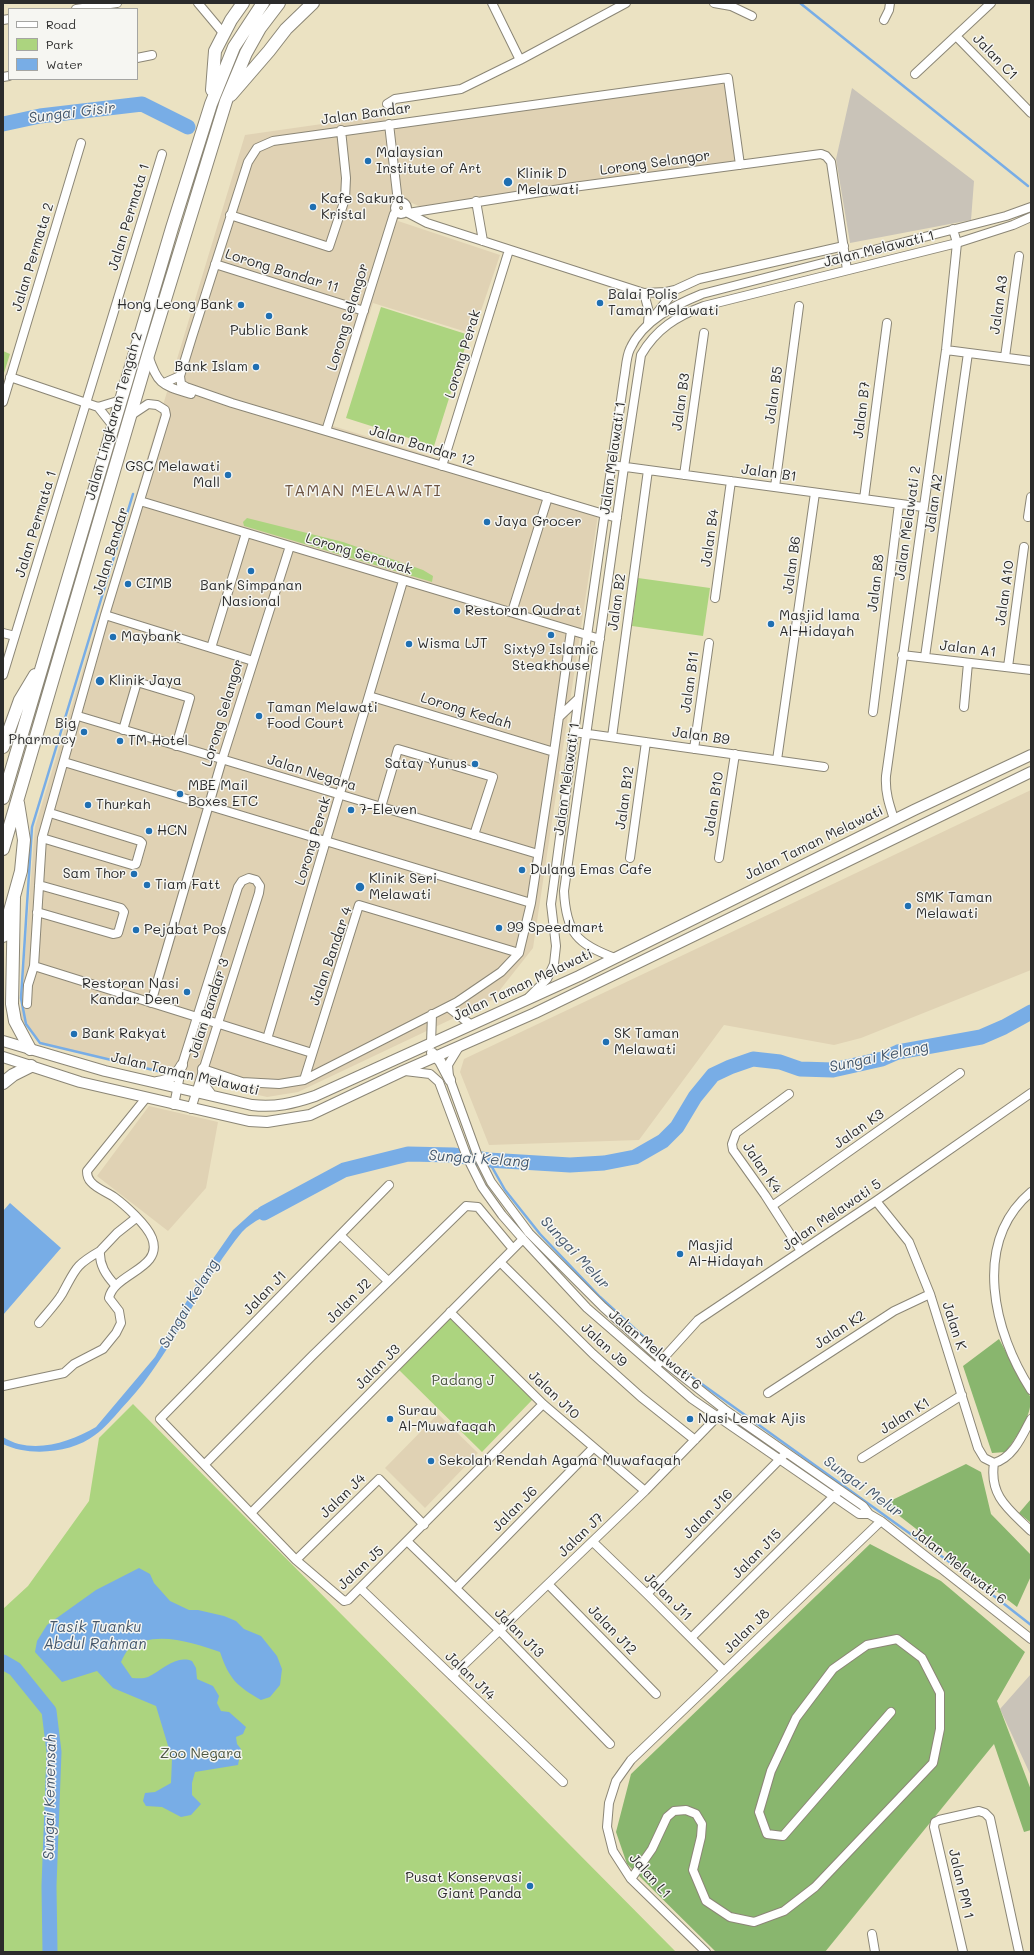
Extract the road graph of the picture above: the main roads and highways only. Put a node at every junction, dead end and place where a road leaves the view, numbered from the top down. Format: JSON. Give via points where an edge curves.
{"nodes":[{"id":1,"x":243,"y":3,"type":"edge"},
{"id":2,"x":263,"y":3,"type":"edge"},
{"id":3,"x":279,"y":3,"type":"edge"},
{"id":4,"x":313,"y":3,"type":"edge"},
{"id":5,"x":226,"y":101,"type":"junction"},
{"id":6,"x":211,"y":104,"type":"junction"},
{"id":7,"x":45,"y":657,"type":"junction"},
{"id":8,"x":3,"y":746,"type":"edge"},
{"id":9,"x":1031,"y":755,"type":"edge"},
{"id":10,"x":1031,"y":772,"type":"edge"},
{"id":11,"x":3,"y":798,"type":"edge"},
{"id":12,"x":17,"y":800,"type":"junction"},
{"id":13,"x":3,"y":849,"type":"edge"},
{"id":14,"x":14,"y":898,"type":"junction"},
{"id":15,"x":3,"y":936,"type":"edge"},
{"id":16,"x":3,"y":1041,"type":"edge"},
{"id":17,"x":30,"y":1049,"type":"junction"},
{"id":18,"x":417,"y":1049,"type":"junction"},
{"id":19,"x":437,"y":1056,"type":"junction"},
{"id":20,"x":3,"y":1057,"type":"edge"},
{"id":21,"x":182,"y":1065,"type":"road end"},
{"id":22,"x":31,"y":1066,"type":"junction"},
{"id":23,"x":203,"y":1069,"type":"road end"},
{"id":24,"x":450,"y":1080,"type":"road end"},
{"id":25,"x":153,"y":1082,"type":"junction"},
{"id":26,"x":3,"y":1083,"type":"edge"},
{"id":27,"x":211,"y":1095,"type":"junction"}],
"edges":[{"from":1,"to":6,"type":"highway","via":[[215,51]]},
{"from":2,"to":6,"type":"highway","name":"Jalan Lingkaran Tengah 2","via":[[234,47]]},
{"from":3,"to":5,"type":"highway","name":"Jalan Lingkaran Tengah 2","via":[[260,28],[246,53]]},
{"from":4,"to":5,"type":"highway","via":[[286,29]]},
{"from":5,"to":12,"type":"highway","name":"Jalan Lingkaran Tengah 2","via":[[148,354]]},
{"from":6,"to":7,"type":"highway","name":"Jalan Lingkaran Tengah 2"},
{"from":7,"to":8,"type":"highway","via":[[20,700]]},
{"from":7,"to":11,"type":"highway","name":"Jalan Lingkaran Tengah 2"},
{"from":9,"to":18,"type":"main road","name":"Jalan Taman Melawati","via":[[894,819],[615,958]]},
{"from":10,"to":19,"type":"main road","name":"Jalan Taman Melawati","via":[[552,1005]]},
{"from":12,"to":13,"type":"highway","name":"Jalan Lingkaran Tengah 2"},
{"from":12,"to":14,"type":"highway","via":[[24,840],[21,871]]},
{"from":14,"to":15,"type":"highway"},
{"from":14,"to":17,"type":"highway","via":[[12,1004],[15,1021]]},
{"from":16,"to":17,"type":"main road","name":"Jalan Taman Melawati"},
{"from":17,"to":25,"type":"main road","name":"Jalan Taman Melawati"},
{"from":18,"to":19,"type":"main road"},
{"from":18,"to":27,"type":"main road","name":"Jalan Taman Melawati","via":[[315,1096],[290,1104],[267,1107]]},
{"from":19,"to":22,"type":"main road","name":"Jalan Taman Melawati","via":[[310,1115],[267,1122],[174,1105],[80,1082]]},
{"from":19,"to":24,"type":"main road"},
{"from":20,"to":22,"type":"main road","name":"Jalan Taman Melawati"},
{"from":21,"to":25,"type":"main road","via":[[176,1075],[165,1081]]},
{"from":22,"to":26,"type":"highway"},
{"from":23,"to":27,"type":"main road","via":[[205,1087]]},
{"from":25,"to":27,"type":"main road","name":"Jalan Taman Melawati"}]}
